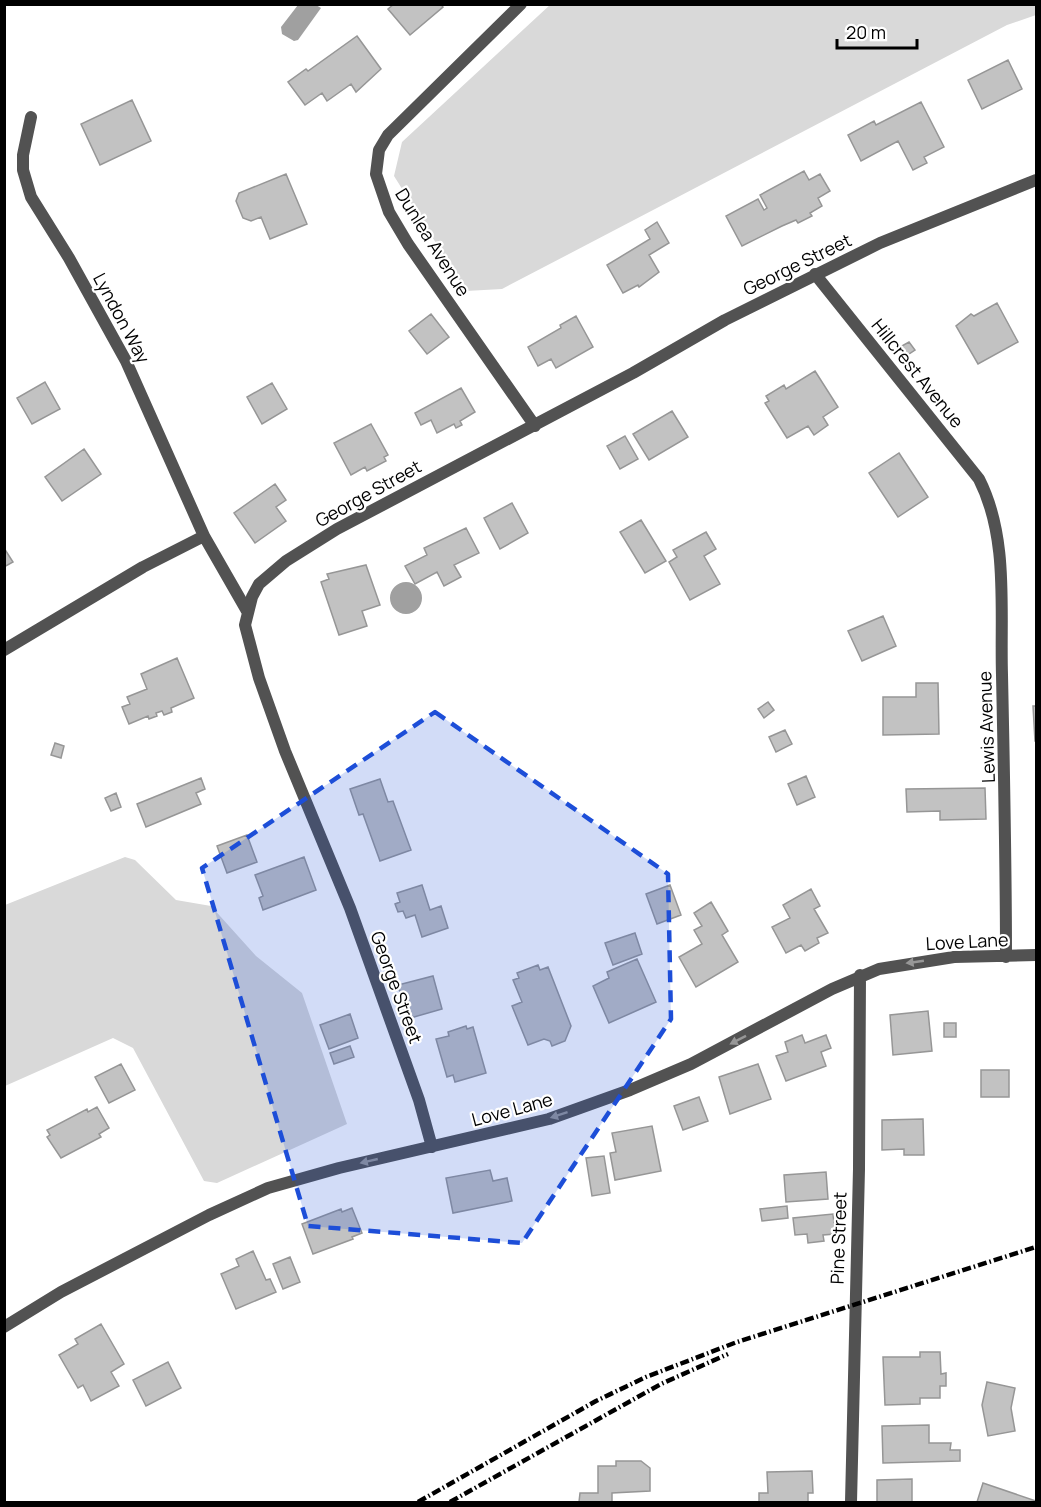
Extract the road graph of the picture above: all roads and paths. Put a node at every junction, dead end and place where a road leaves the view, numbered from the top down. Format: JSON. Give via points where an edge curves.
{"nodes":[{"id":1,"x":521,"y":4,"type":"edge"},
{"id":2,"x":31,"y":117,"type":"dead end"},
{"id":3,"x":1036,"y":180,"type":"edge"},
{"id":4,"x":815,"y":274,"type":"junction"},
{"id":5,"x":535,"y":426,"type":"junction"},
{"id":6,"x":988,"y":497,"type":"joint"},
{"id":7,"x":204,"y":536,"type":"junction"},
{"id":8,"x":247,"y":611,"type":"junction"},
{"id":9,"x":4,"y":650,"type":"edge"},
{"id":10,"x":1036,"y":955,"type":"edge"},
{"id":11,"x":1006,"y":957,"type":"junction"},
{"id":12,"x":860,"y":975,"type":"junction"},
{"id":13,"x":432,"y":1147,"type":"junction"},
{"id":14,"x":4,"y":1327,"type":"edge"},
{"id":15,"x":851,"y":1503,"type":"edge"}],
"edges":[{"from":1,"to":5,"type":"street","name":"Dunlea Avenue","via":[[388,135],[379,150],[376,174],[381,193],[408,244]]},
{"from":2,"to":7,"type":"street","name":"Lyndon Way","via":[[22,170],[31,197],[126,361]]},
{"from":3,"to":4,"type":"street","name":"George Street","via":[[880,243]]},
{"from":4,"to":5,"type":"street","name":"George Street"},
{"from":4,"to":6,"type":"street","name":"Hillcrest Avenue","via":[[943,432]]},
{"from":5,"to":8,"type":"street","name":"George Street","via":[[319,540],[259,584]]},
{"from":6,"to":11,"type":"street","name":"Lewis Avenue","via":[[998,535],[1000,572]]},
{"from":7,"to":8,"type":"street","name":"Lyndon Way"},
{"from":7,"to":9,"type":"street","via":[[143,567]]},
{"from":8,"to":13,"type":"street","name":"George Street","via":[[246,625],[259,678],[354,919]]},
{"from":10,"to":11,"type":"street","name":"Love Lane"},
{"from":11,"to":12,"type":"street","name":"Love Lane","one_way":true,"via":[[912,962]]},
{"from":12,"to":13,"type":"street","name":"Love Lane","one_way":true,"via":[[742,1039],[630,1090],[549,1119]]},
{"from":12,"to":15,"type":"street","name":"Pine Street"},
{"from":13,"to":14,"type":"street","name":"Love Lane","one_way":true,"via":[[268,1188],[61,1292]]}]}
